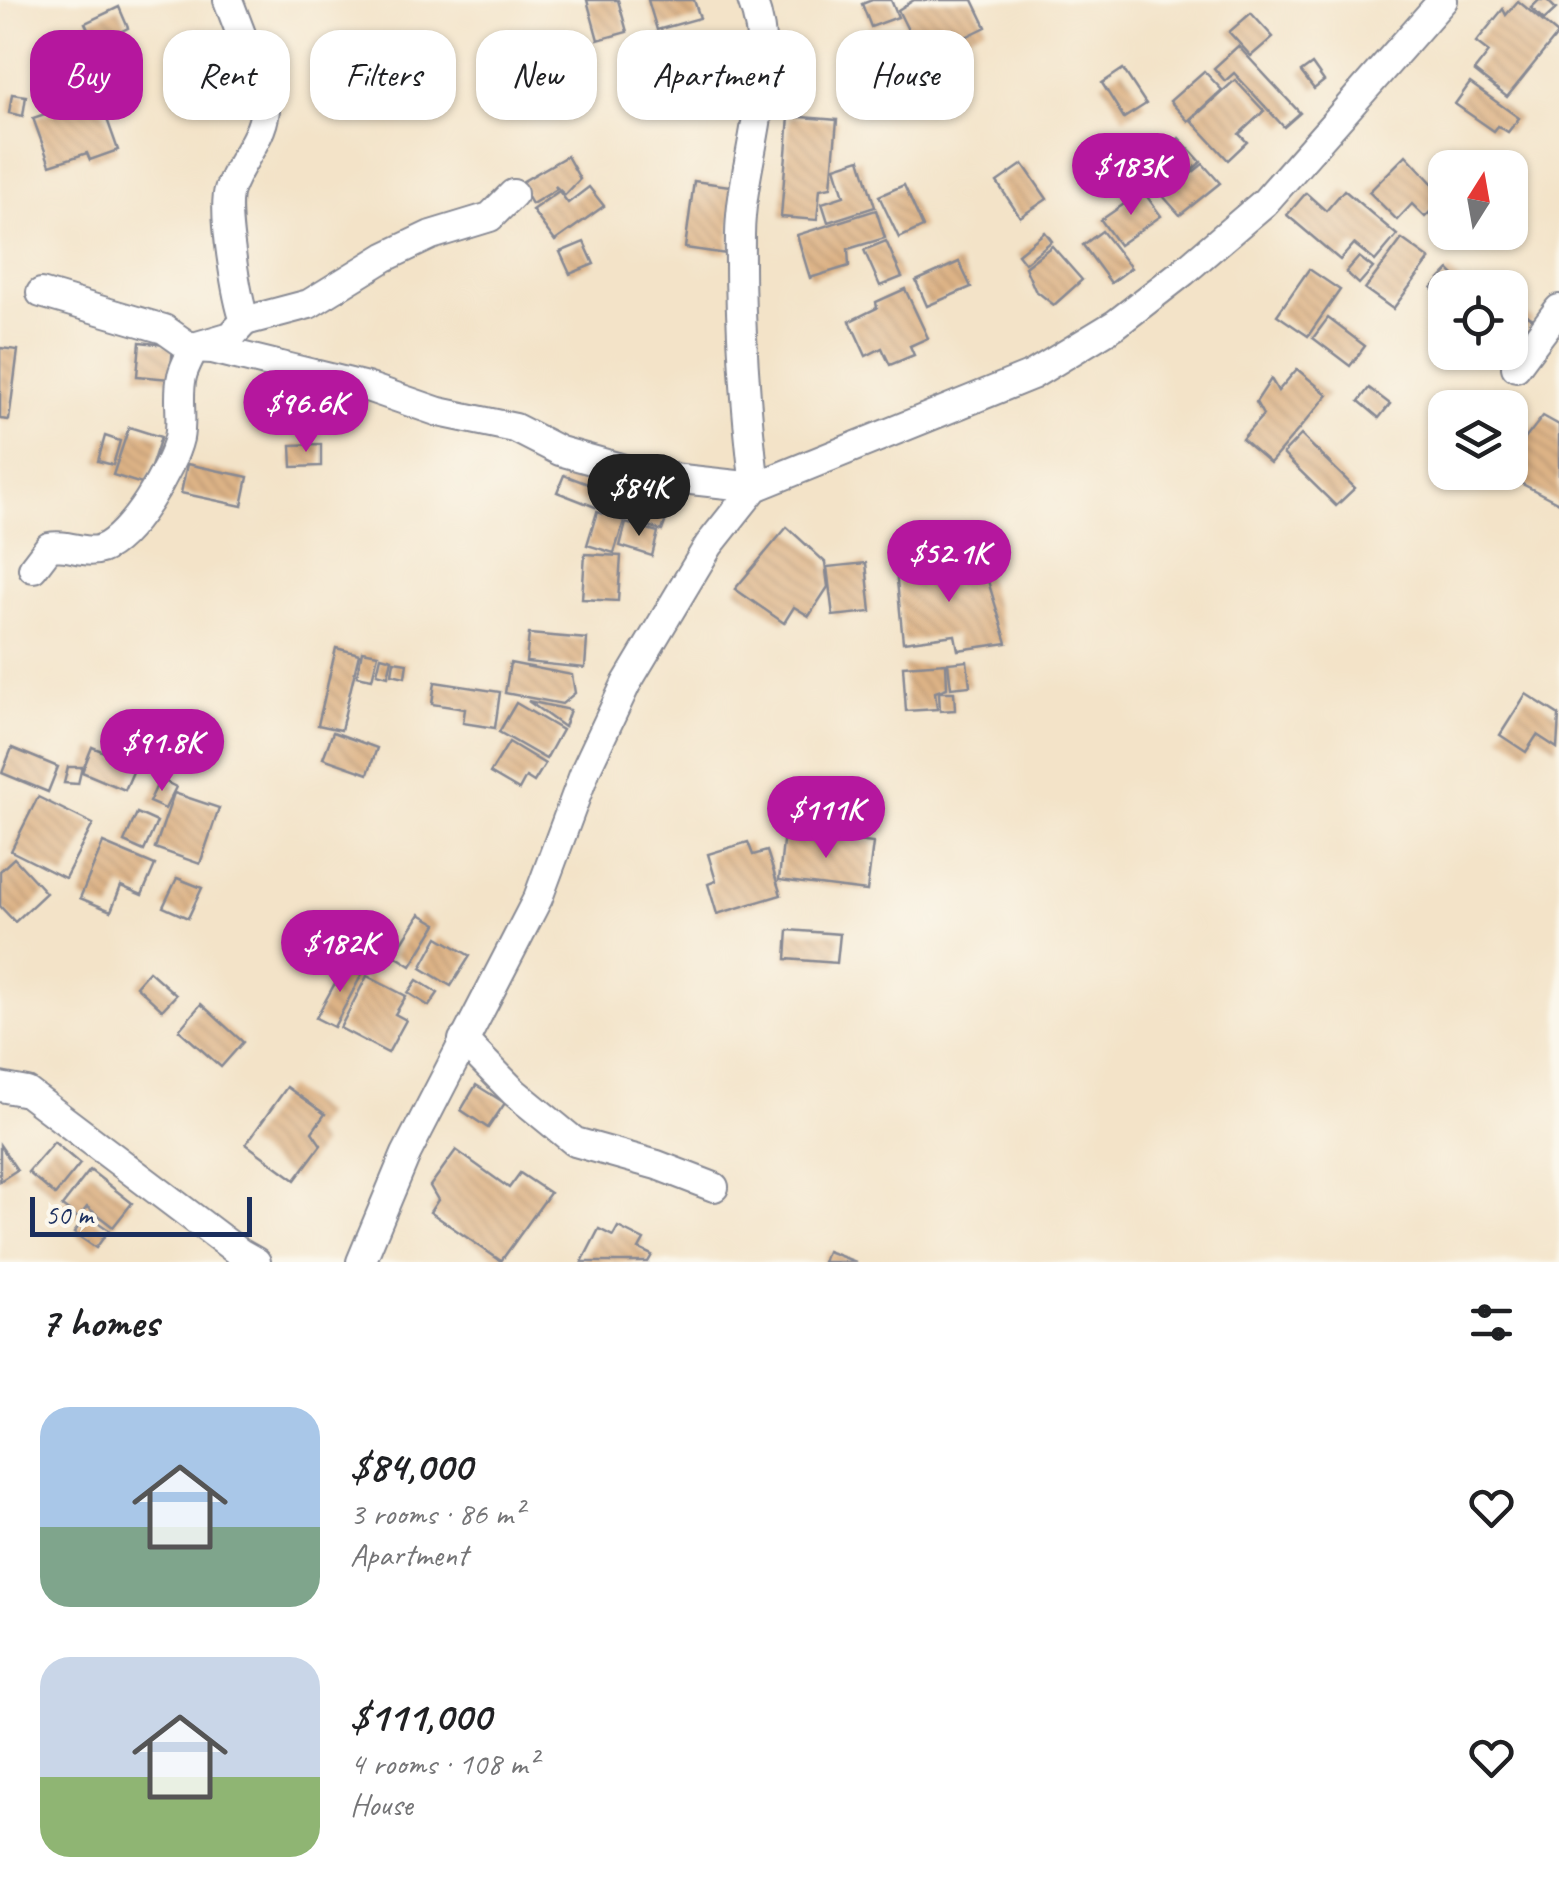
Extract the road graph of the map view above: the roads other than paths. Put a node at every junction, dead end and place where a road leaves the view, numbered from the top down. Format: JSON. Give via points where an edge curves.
{"nodes":[{"id":1,"x":228,"y":0,"type":"edge"},
{"id":2,"x":752,"y":0,"type":"edge"},
{"id":3,"x":1443,"y":0,"type":"edge"},
{"id":4,"x":513,"y":194,"type":"dead end"},
{"id":5,"x":41,"y":293,"type":"dead end"},
{"id":6,"x":1559,"y":309,"type":"edge"},
{"id":7,"x":246,"y":322,"type":"junction"},
{"id":8,"x":192,"y":348,"type":"junction"},
{"id":9,"x":1528,"y":350,"type":"edge"},
{"id":10,"x":755,"y":487,"type":"junction"},
{"id":11,"x":33,"y":568,"type":"dead end"},
{"id":12,"x":463,"y":1040,"type":"junction"},
{"id":13,"x":0,"y":1087,"type":"edge"},
{"id":14,"x":714,"y":1186,"type":"dead end"},
{"id":15,"x":256,"y":1262,"type":"edge"},
{"id":16,"x":361,"y":1262,"type":"edge"}],
"edges":[{"from":1,"to":7,"type":"street","via":[[267,114],[228,193],[238,302]]},
{"from":2,"to":10,"type":"street","via":[[763,64],[740,230],[743,387]]},
{"from":3,"to":10,"type":"street","via":[[1265,202],[1116,324],[1032,375]]},
{"from":4,"to":7,"type":"street","via":[[490,217],[400,250],[309,304]]},
{"from":5,"to":8,"type":"street","via":[[164,328]]},
{"from":6,"to":9,"type":"street"},
{"from":7,"to":8,"type":"street","via":[[231,336]]},
{"from":8,"to":10,"type":"street","via":[[515,428],[560,451],[645,475]]},
{"from":8,"to":11,"type":"street","via":[[182,377],[179,437],[136,520],[106,548],[48,547]]},
{"from":10,"to":12,"type":"street","via":[[708,544],[626,684],[538,898]]},
{"from":12,"to":14,"type":"street","via":[[575,1142]]},
{"from":12,"to":16,"type":"street"},
{"from":13,"to":15,"type":"street","via":[[27,1092]]}]}
